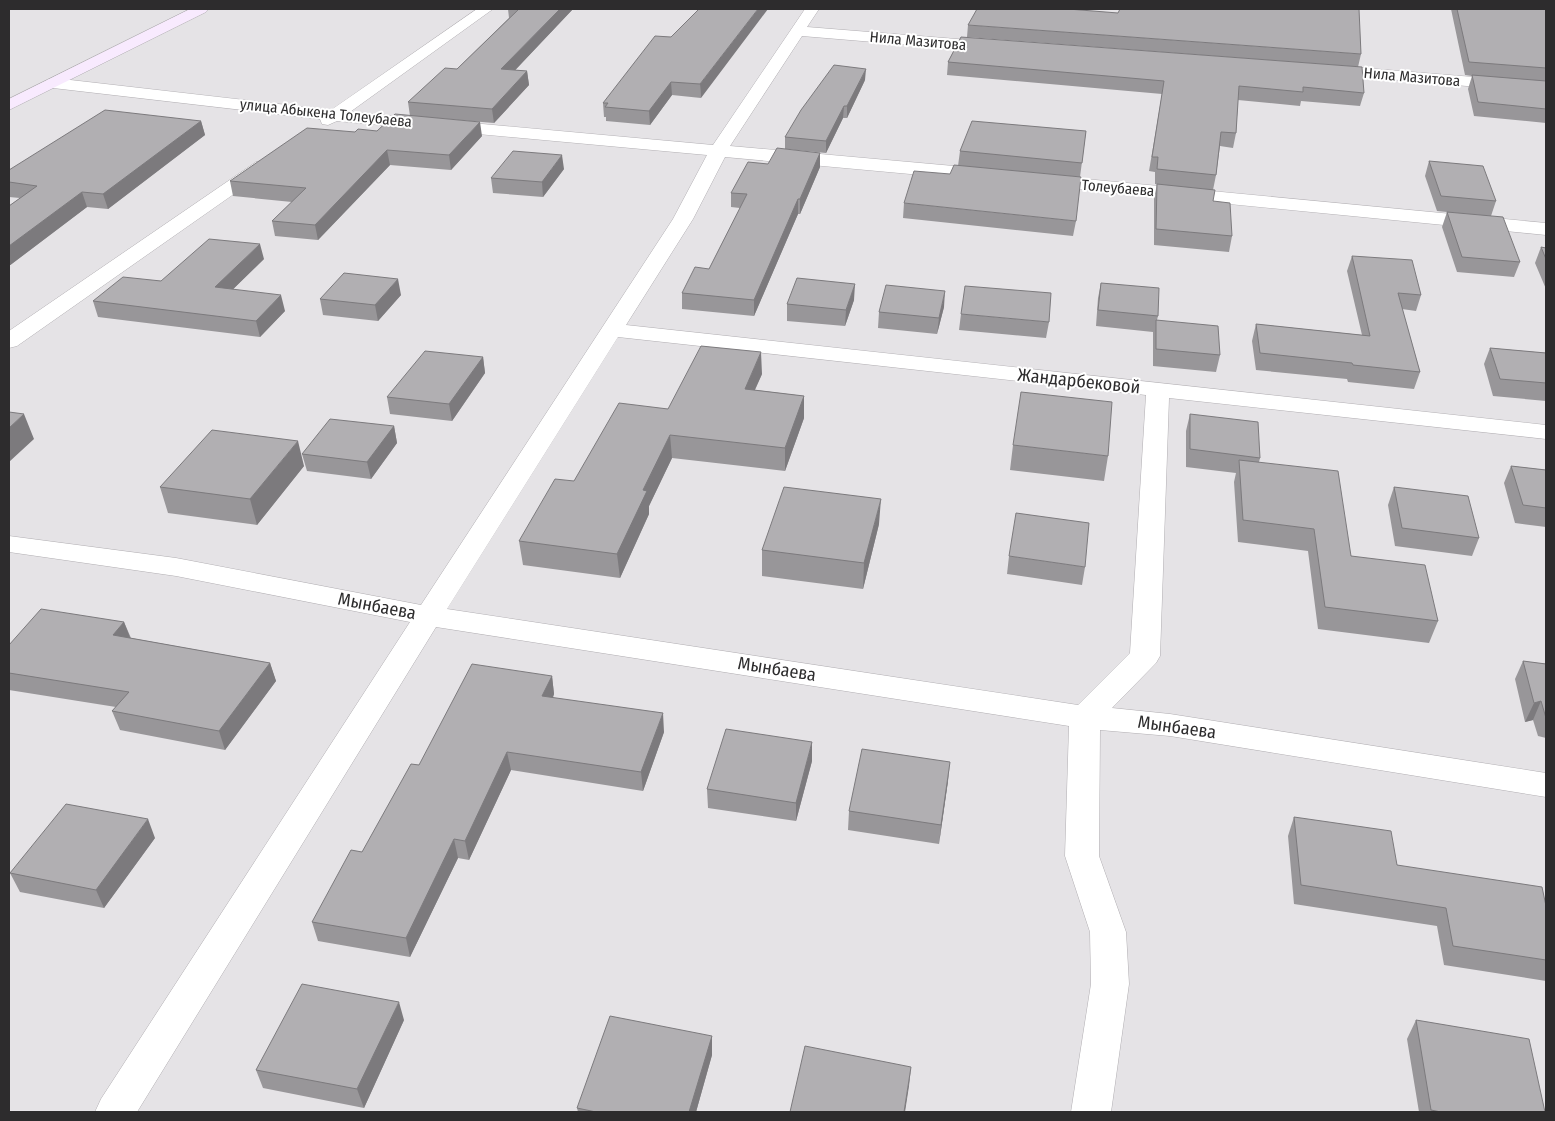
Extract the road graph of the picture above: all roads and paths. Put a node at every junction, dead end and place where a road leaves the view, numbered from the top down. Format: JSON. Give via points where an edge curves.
{"nodes":[{"id":1,"x":201,"y":9,"type":"edge"},
{"id":2,"x":486,"y":9,"type":"edge"},
{"id":3,"x":805,"y":20,"type":"edge"},
{"id":4,"x":1012,"y":48,"type":"edge"},
{"id":5,"x":1307,"y":69,"type":"edge"},
{"id":6,"x":53,"y":83,"type":"junction"},
{"id":7,"x":1546,"y":88,"type":"edge"},
{"id":8,"x":9,"y":105,"type":"edge"},
{"id":9,"x":335,"y":116,"type":"junction"},
{"id":10,"x":310,"y":132,"type":"edge"},
{"id":11,"x":719,"y":150,"type":"junction"},
{"id":12,"x":278,"y":155,"type":"edge"},
{"id":13,"x":1004,"y":177,"type":"edge"},
{"id":14,"x":1024,"y":179,"type":"edge"},
{"id":15,"x":1546,"y":229,"type":"edge"},
{"id":16,"x":611,"y":330,"type":"junction"},
{"id":17,"x":9,"y":341,"type":"edge"},
{"id":18,"x":1158,"y":390,"type":"junction"},
{"id":19,"x":1546,"y":432,"type":"edge"},
{"id":20,"x":9,"y":544,"type":"edge"},
{"id":21,"x":428,"y":616,"type":"junction"},
{"id":22,"x":1086,"y":717,"type":"junction"},
{"id":23,"x":1546,"y":785,"type":"edge"},
{"id":24,"x":115,"y":1112,"type":"edge"},
{"id":25,"x":1091,"y":1112,"type":"edge"}],
"edges":[{"from":1,"to":6,"type":"main road"},
{"from":2,"to":9,"type":"street"},
{"from":3,"to":4,"type":"street","name":"Нила Мазитова"},
{"from":3,"to":11,"type":"street"},
{"from":5,"to":7,"type":"street","name":"Нила Мазитова"},
{"from":6,"to":8,"type":"main road"},
{"from":6,"to":9,"type":"street","name":"улица Абыкена Толеубаева"},
{"from":9,"to":10,"type":"street"},
{"from":9,"to":11,"type":"street","name":"улица Абыкена Толеубаева"},
{"from":11,"to":13,"type":"street"},
{"from":11,"to":16,"type":"street","via":[[683,219]]},
{"from":12,"to":17,"type":"street"},
{"from":14,"to":15,"type":"street","name":"Толеубаева"},
{"from":16,"to":18,"type":"street","name":"Жандарбековой"},
{"from":16,"to":21,"type":"street"},
{"from":18,"to":19,"type":"street","name":"Жандарбековой"},
{"from":18,"to":22,"type":"street","via":[[1145,656]]},
{"from":20,"to":21,"type":"street","name":"Мынбаева","via":[[176,567]]},
{"from":21,"to":22,"type":"street","name":"Мынбаева"},
{"from":21,"to":24,"type":"street"},
{"from":22,"to":23,"type":"street","name":"Мынбаева","via":[[1170,725]]},
{"from":22,"to":25,"type":"street","via":[[1082,856],[1108,932],[1110,984]]}]}
